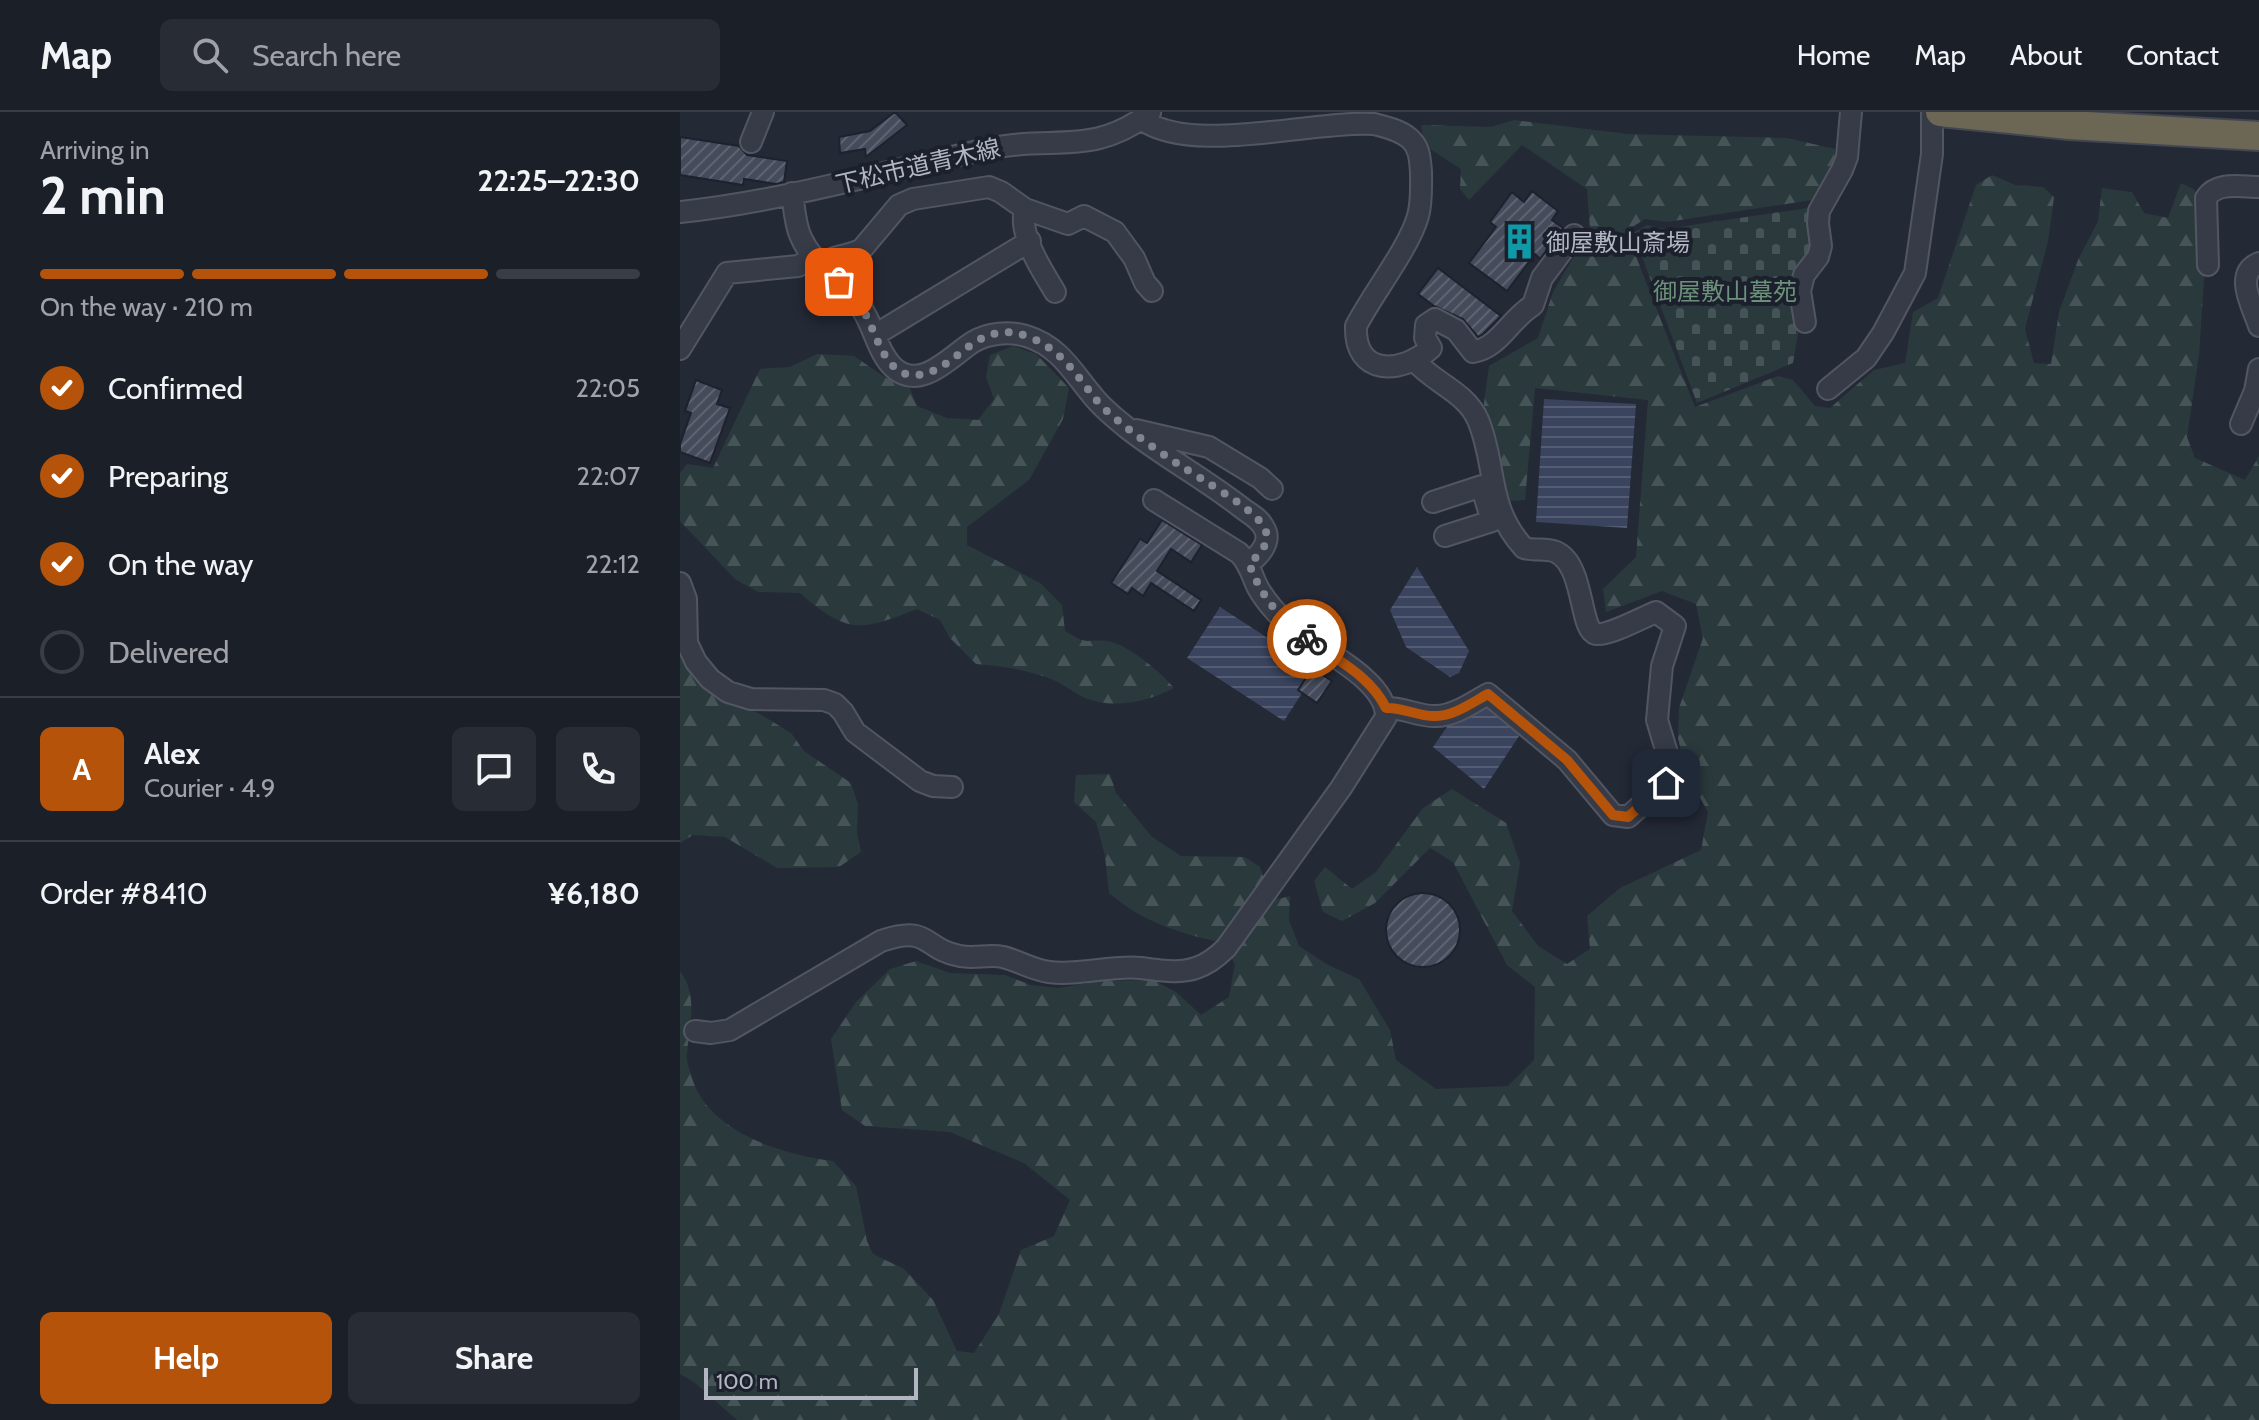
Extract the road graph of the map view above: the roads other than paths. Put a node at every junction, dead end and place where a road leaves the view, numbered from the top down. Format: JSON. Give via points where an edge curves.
{"nodes":[{"id":1,"x":763,"y":112,"type":"edge"},
{"id":2,"x":1851,"y":112,"type":"edge"},
{"id":3,"x":1932,"y":112,"type":"edge"},
{"id":4,"x":1940,"y":112,"type":"edge"},
{"id":5,"x":1146,"y":116,"type":"edge"},
{"id":6,"x":1338,"y":118,"type":"edge"},
{"id":7,"x":2069,"y":125,"type":"junction"},
{"id":8,"x":2259,"y":136,"type":"edge"},
{"id":9,"x":751,"y":142,"type":"dead end"},
{"id":10,"x":2259,"y":147,"type":"edge"},
{"id":11,"x":2259,"y":187,"type":"edge"},
{"id":12,"x":792,"y":193,"type":"junction"},
{"id":13,"x":1025,"y":209,"type":"junction"},
{"id":14,"x":680,"y":212,"type":"edge"},
{"id":15,"x":1574,"y":235,"type":"dead end"},
{"id":16,"x":1030,"y":241,"type":"junction"},
{"id":17,"x":818,"y":261,"type":"junction"},
{"id":18,"x":2259,"y":263,"type":"edge"},
{"id":19,"x":2208,"y":265,"type":"dead end"},
{"id":20,"x":1152,"y":291,"type":"dead end"},
{"id":21,"x":1055,"y":292,"type":"dead end"},
{"id":22,"x":1805,"y":322,"type":"dead end"},
{"id":23,"x":2259,"y":326,"type":"edge"},
{"id":24,"x":875,"y":335,"type":"junction"},
{"id":25,"x":1465,"y":343,"type":"junction"},
{"id":26,"x":680,"y":349,"type":"edge"},
{"id":27,"x":1423,"y":355,"type":"junction"},
{"id":28,"x":2259,"y":369,"type":"edge"},
{"id":29,"x":1828,"y":389,"type":"dead end"},
{"id":30,"x":2241,"y":424,"type":"dead end"},
{"id":31,"x":1128,"y":429,"type":"junction"},
{"id":32,"x":1481,"y":429,"type":"junction"},
{"id":33,"x":1482,"y":486,"type":"junction"},
{"id":34,"x":1272,"y":489,"type":"dead end"},
{"id":35,"x":1154,"y":500,"type":"dead end"},
{"id":36,"x":1433,"y":502,"type":"dead end"},
{"id":37,"x":1445,"y":536,"type":"dead end"},
{"id":38,"x":1249,"y":563,"type":"junction"},
{"id":39,"x":680,"y":583,"type":"edge"},
{"id":40,"x":1386,"y":708,"type":"junction"},
{"id":41,"x":952,"y":787,"type":"dead end"},
{"id":42,"x":695,"y":1031,"type":"dead end"}],
"edges":[{"from":1,"to":9,"type":"street"},
{"from":2,"to":22,"type":"street","via":[[1847,157],[1819,211],[1821,246],[1800,291]]},
{"from":3,"to":29,"type":"street","via":[[1932,154],[1915,273],[1866,358]]},
{"from":4,"to":7,"type":"highway"},
{"from":5,"to":6,"type":"street","via":[[1154,129],[1212,136]]},
{"from":5,"to":12,"type":"street","name":"下松市道青木線","via":[[1112,136],[1083,143],[1008,145]]},
{"from":6,"to":27,"type":"street","via":[[1398,131],[1417,148],[1422,189],[1418,217],[1356,326],[1356,339],[1361,353],[1391,368]]},
{"from":7,"to":8,"type":"highway"},
{"from":7,"to":10,"type":"highway"},
{"from":11,"to":19,"type":"street","via":[[2211,190],[2206,198]]},
{"from":12,"to":14,"type":"street","name":"下松市道青木線"},
{"from":12,"to":17,"type":"street","via":[[799,233]]},
{"from":13,"to":16,"type":"street"},
{"from":13,"to":17,"type":"street","via":[[989,187],[913,199],[899,205],[862,249]]},
{"from":13,"to":20,"type":"street","via":[[1068,224],[1084,216],[1107,226]]},
{"from":15,"to":25,"type":"street","via":[[1542,278],[1533,305],[1488,349],[1473,352]]},
{"from":16,"to":21,"type":"street"},
{"from":16,"to":24,"type":"street"},
{"from":17,"to":24,"type":"street","via":[[862,309]]},
{"from":17,"to":26,"type":"street","via":[[727,273]]},
{"from":18,"to":23,"type":"street","via":[[2246,273],[2245,285]]},
{"from":24,"to":31,"type":"street","via":[[895,368],[910,375],[943,366],[975,340],[1002,332],[1027,336],[1067,361],[1097,401]]},
{"from":25,"to":27,"type":"street","via":[[1451,352]]},
{"from":25,"to":27,"type":"street","via":[[1456,330],[1435,319],[1426,325]]},
{"from":27,"to":32,"type":"street","via":[[1425,372],[1466,401]]},
{"from":28,"to":30,"type":"street"},
{"from":31,"to":34,"type":"street","via":[[1209,447]]},
{"from":31,"to":38,"type":"street","via":[[1262,523],[1267,533],[1264,547]]},
{"from":32,"to":33,"type":"street","via":[[1476,434]]},
{"from":32,"to":40,"type":"street","via":[[1496,495],[1515,538],[1524,548],[1553,551],[1568,563],[1589,630],[1606,633],[1656,612],[1675,626],[1662,666],[1657,720],[1671,766],[1666,783],[1628,817],[1613,815],[1567,760],[1488,694],[1435,717]]},
{"from":33,"to":36,"type":"street"},
{"from":33,"to":37,"type":"street","via":[[1492,521]]},
{"from":35,"to":38,"type":"street"},
{"from":38,"to":40,"type":"street","via":[[1262,594],[1291,628],[1378,691]]},
{"from":39,"to":41,"type":"street","via":[[686,599],[687,643],[710,679],[751,699],[835,704],[855,732],[920,781]]},
{"from":40,"to":42,"type":"street","via":[[1386,717],[1341,788],[1212,961],[1169,972],[1110,967],[1054,973],[1004,957],[948,954],[917,935],[900,934],[730,1030]]}]}
